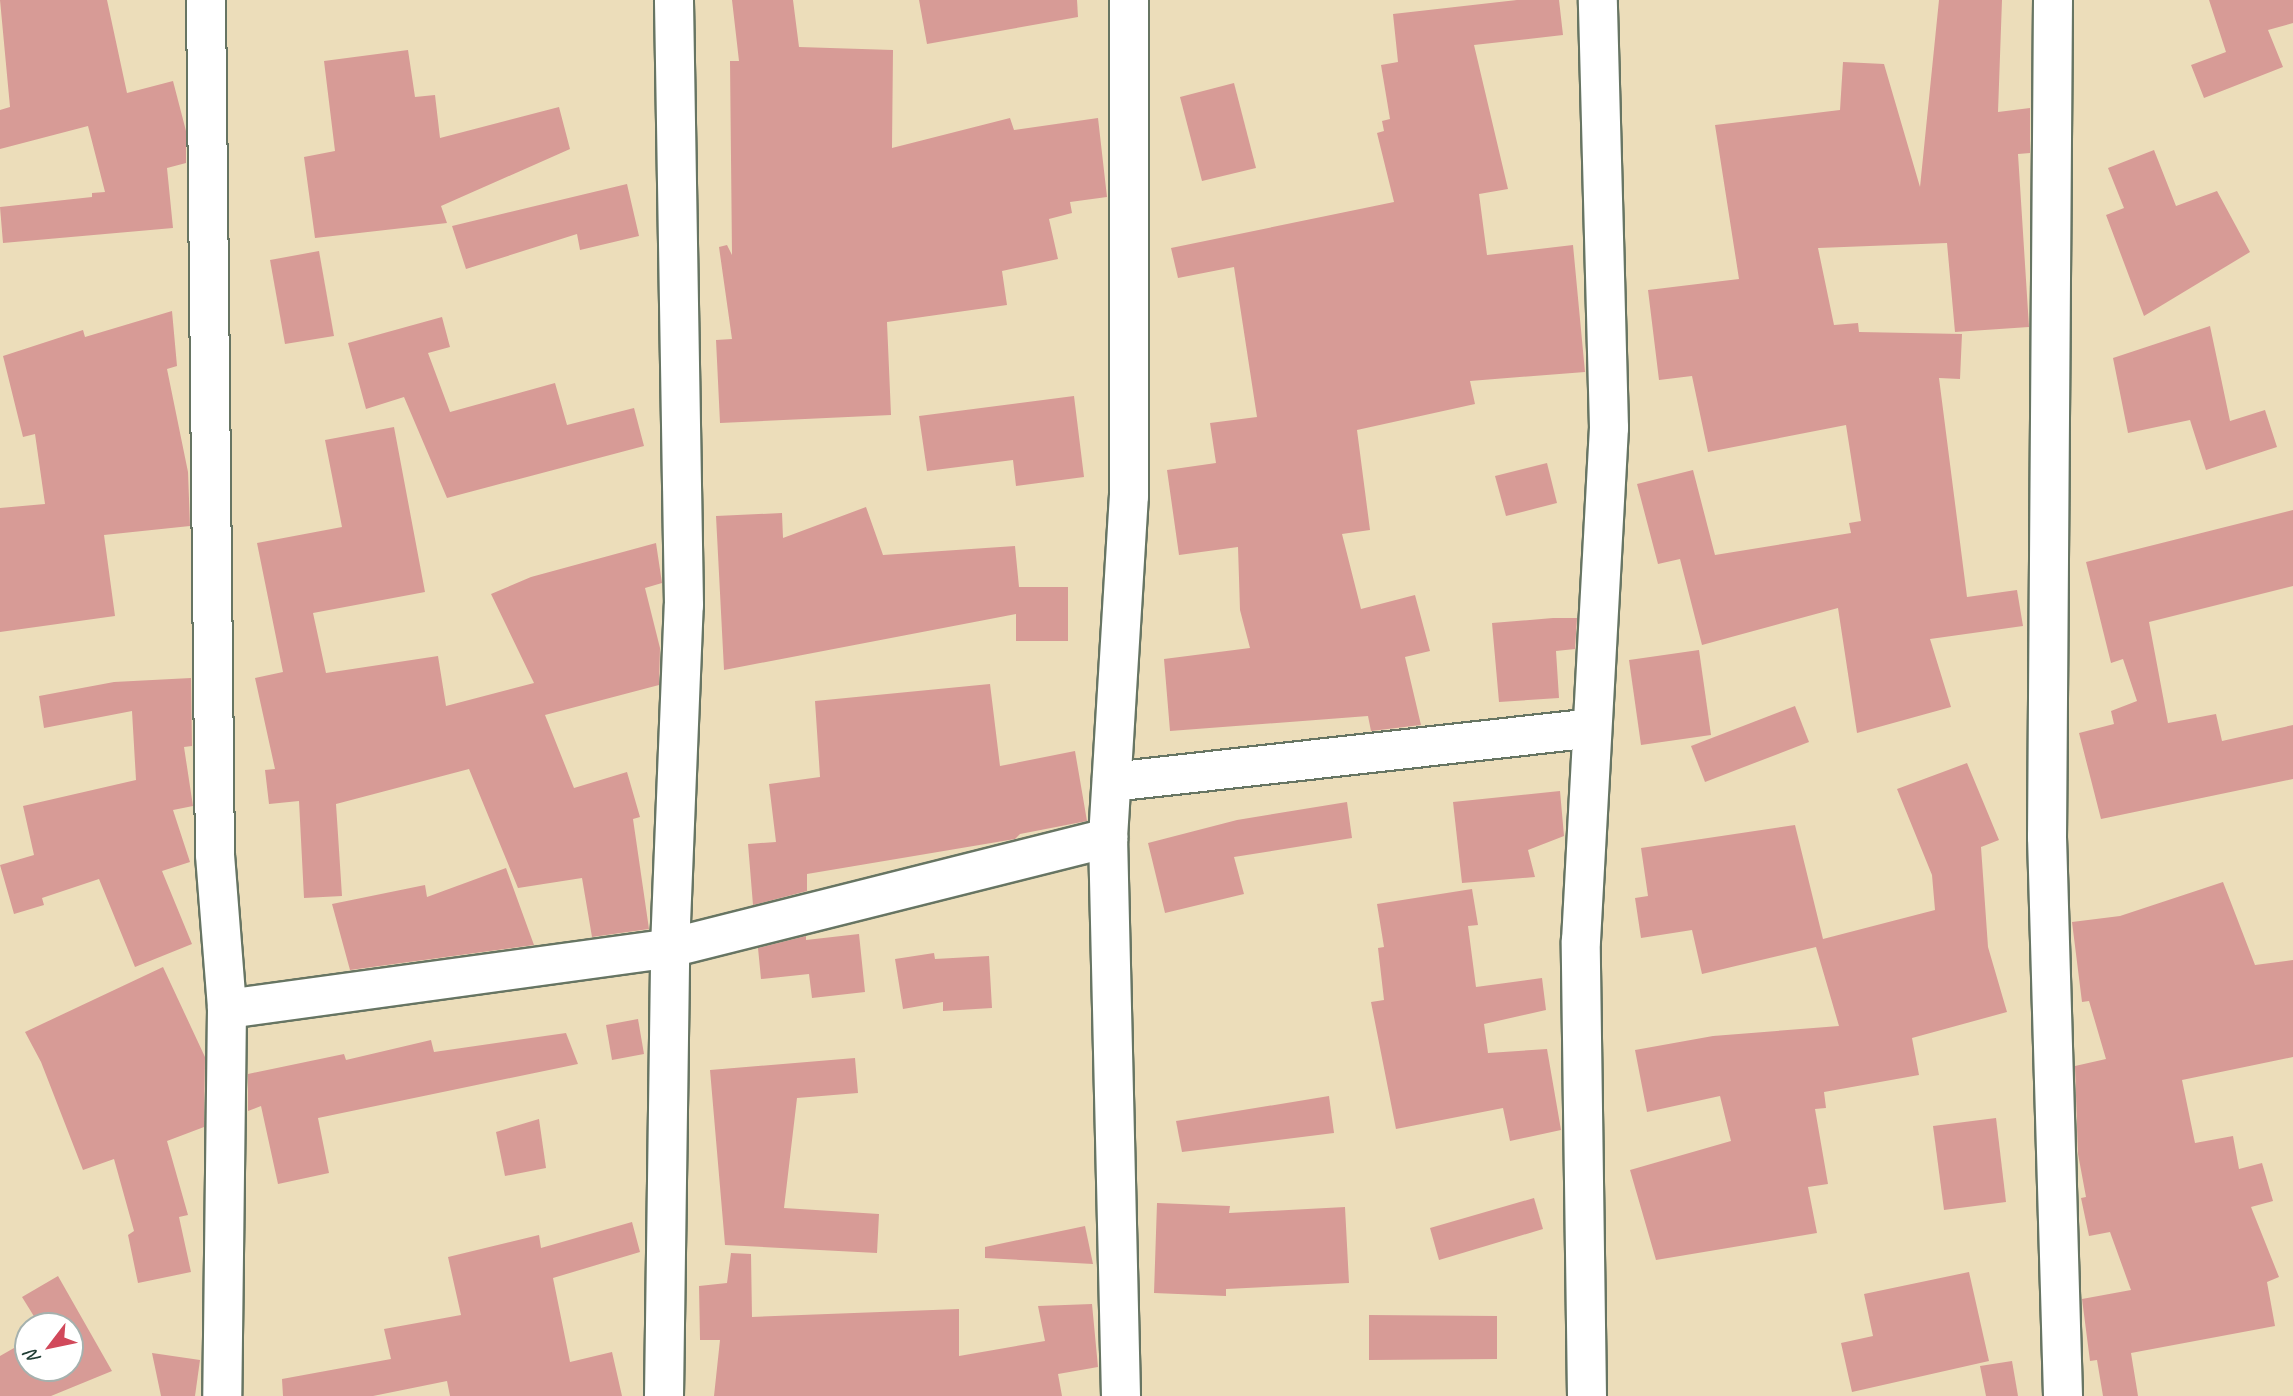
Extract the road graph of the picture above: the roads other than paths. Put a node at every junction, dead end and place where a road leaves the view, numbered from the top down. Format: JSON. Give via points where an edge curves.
{"nodes":[{"id":1,"x":205,"y":0,"type":"edge"},
{"id":2,"x":674,"y":0,"type":"edge"},
{"id":3,"x":1129,"y":0,"type":"edge"},
{"id":4,"x":1598,"y":0,"type":"edge"},
{"id":5,"x":2053,"y":0,"type":"edge"},
{"id":6,"x":1592,"y":728,"type":"junction"},
{"id":7,"x":1112,"y":782,"type":"junction"},
{"id":8,"x":1108,"y":838,"type":"junction"},
{"id":9,"x":670,"y":948,"type":"junction"},
{"id":10,"x":228,"y":1009,"type":"junction"},
{"id":11,"x":222,"y":1396,"type":"edge"},
{"id":12,"x":664,"y":1396,"type":"edge"},
{"id":13,"x":1121,"y":1396,"type":"edge"},
{"id":14,"x":1587,"y":1396,"type":"edge"},
{"id":15,"x":2063,"y":1396,"type":"edge"}],
"edges":[{"from":1,"to":10,"type":"street","via":[[215,855]]},
{"from":2,"to":9,"type":"street","via":[[684,605]]},
{"from":3,"to":7,"type":"street","via":[[1129,496]]},
{"from":4,"to":6,"type":"street","via":[[1609,428]]},
{"from":5,"to":15,"type":"street","via":[[2047,837]]},
{"from":6,"to":7,"type":"street"},
{"from":6,"to":14,"type":"street","via":[[1581,940]]},
{"from":7,"to":8,"type":"street"},
{"from":8,"to":9,"type":"street"},
{"from":8,"to":13,"type":"street"},
{"from":9,"to":10,"type":"street"},
{"from":9,"to":12,"type":"street"},
{"from":10,"to":11,"type":"street"}]}
